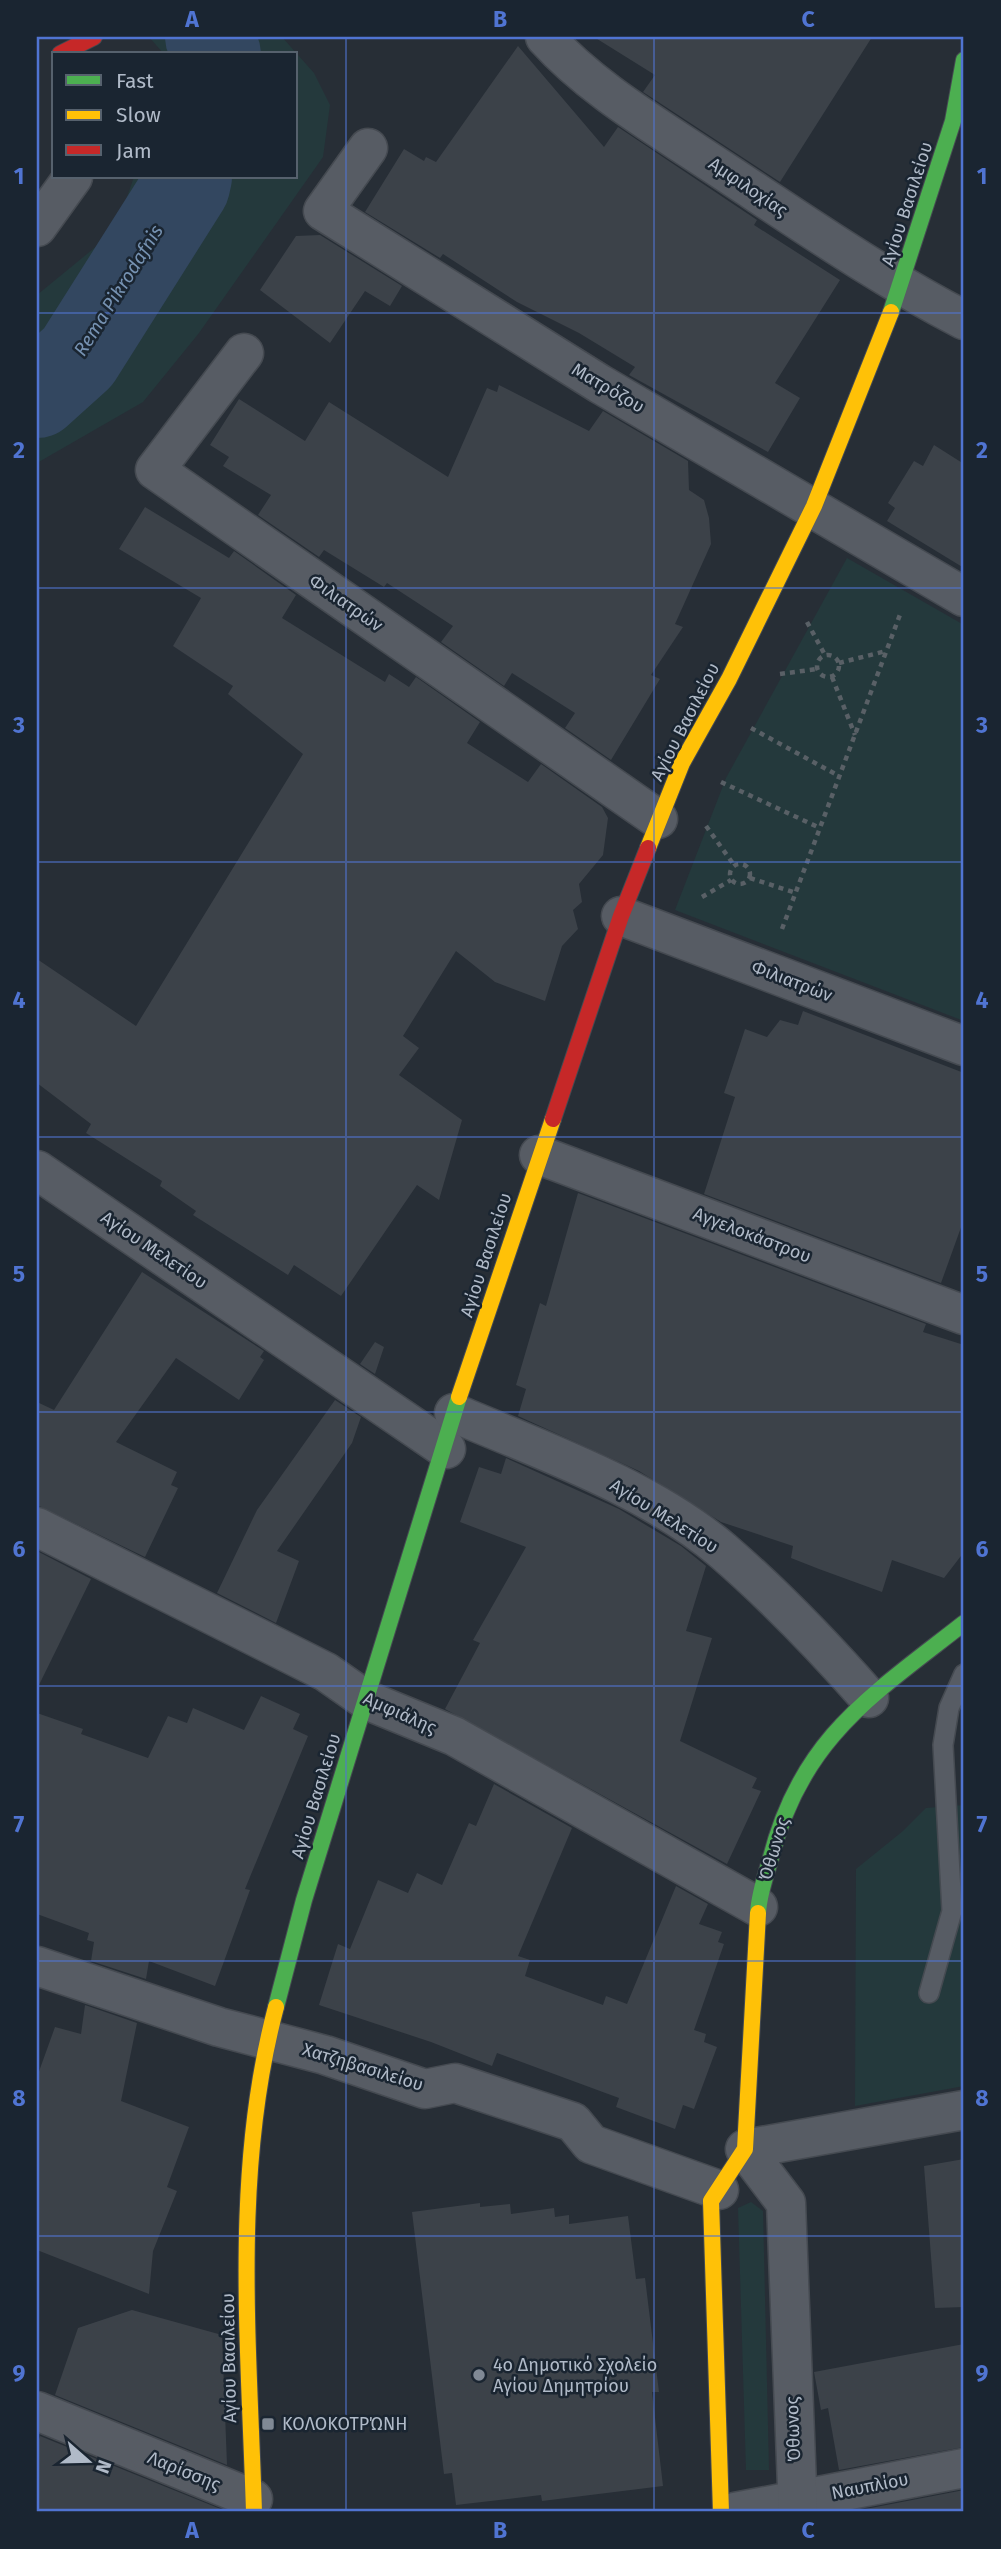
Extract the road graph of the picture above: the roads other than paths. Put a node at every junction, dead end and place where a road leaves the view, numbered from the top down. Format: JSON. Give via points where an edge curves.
{"nodes":[{"id":1,"x":94,"y":37,"type":"edge"},
{"id":2,"x":545,"y":37,"type":"edge"},
{"id":3,"x":64,"y":52,"type":"edge"},
{"id":4,"x":964,"y":61,"type":"edge"},
{"id":5,"x":368,"y":148,"type":"dead end"},
{"id":6,"x":72,"y":178,"type":"edge"},
{"id":7,"x":37,"y":227,"type":"edge"},
{"id":8,"x":901,"y":287,"type":"junction"},
{"id":9,"x":964,"y":320,"type":"edge"},
{"id":10,"x":244,"y":353,"type":"dead end"},
{"id":11,"x":814,"y":506,"type":"junction"},
{"id":12,"x":964,"y":597,"type":"edge"},
{"id":13,"x":658,"y":818,"type":"junction"},
{"id":14,"x":621,"y":916,"type":"junction"},
{"id":15,"x":964,"y":1046,"type":"edge"},
{"id":16,"x":539,"y":1155,"type":"junction"},
{"id":17,"x":37,"y":1170,"type":"edge"},
{"id":18,"x":964,"y":1315,"type":"edge"},
{"id":19,"x":450,"y":1431,"type":"junction"},
{"id":20,"x":37,"y":1527,"type":"edge"},
{"id":21,"x":964,"y":1623,"type":"edge"},
{"id":22,"x":964,"y":1674,"type":"edge"},
{"id":23,"x":869,"y":1698,"type":"junction"},
{"id":24,"x":366,"y":1700,"type":"junction"},
{"id":25,"x":758,"y":1907,"type":"junction"},
{"id":26,"x":37,"y":1966,"type":"edge"},
{"id":27,"x":929,"y":1993,"type":"dead end"},
{"id":28,"x":267,"y":2040,"type":"junction"},
{"id":29,"x":964,"y":2110,"type":"edge"},
{"id":30,"x":745,"y":2149,"type":"junction"},
{"id":31,"x":719,"y":2190,"type":"junction"},
{"id":32,"x":37,"y":2411,"type":"edge"},
{"id":33,"x":964,"y":2468,"type":"edge"},
{"id":34,"x":254,"y":2506,"type":"edge"},
{"id":35,"x":797,"y":2507,"type":"edge"},
{"id":36,"x":721,"y":2512,"type":"edge"},
{"id":37,"x":735,"y":2512,"type":"edge"}],
"edges":[{"from":1,"to":3,"type":"street"},
{"from":2,"to":8,"type":"street","name":"Αμφιλοχίας","via":[[613,97]]},
{"from":4,"to":8,"type":"street","name":"Αγίου Βασιλείου","via":[[953,121]]},
{"from":5,"to":11,"type":"street","name":"Ματρόζου","via":[[323,211],[600,384]]},
{"from":6,"to":7,"type":"street"},
{"from":8,"to":9,"type":"street","name":"Αμφιλοχίας"},
{"from":8,"to":11,"type":"street","name":"Αγίου Βασιλείου"},
{"from":10,"to":13,"type":"street","name":"Φιλιατρών","via":[[155,470]]},
{"from":11,"to":12,"type":"street","name":"Ματρόζου"},
{"from":11,"to":13,"type":"street","name":"Αγίου Βασιλείου"},
{"from":13,"to":14,"type":"street","name":"Αγίου Βασιλείου"},
{"from":14,"to":15,"type":"street","name":"Φιλιατρών"},
{"from":14,"to":16,"type":"street","name":"Αγίου Βασιλείου"},
{"from":16,"to":18,"type":"street","name":"Αγγελοκάστρου"},
{"from":16,"to":19,"type":"street","name":"Αγίου Βασιλείου"},
{"from":17,"to":19,"type":"street","name":"Αγίου Μελετίου"},
{"from":19,"to":23,"type":"street","name":"Αγίου Μελετίου","via":[[619,1486],[722,1550]]},
{"from":19,"to":24,"type":"street","name":"Αγίου Βασιλείου"},
{"from":20,"to":24,"type":"street","name":"Αμφιάλης","via":[[326,1672]]},
{"from":21,"to":23,"type":"street","name":"Όθωνος"},
{"from":22,"to":27,"type":"lane","via":[[949,1708],[943,1745],[952,1911]]},
{"from":23,"to":25,"type":"street","name":"Όθωνος","via":[[833,1732],[800,1777],[777,1831]]},
{"from":24,"to":25,"type":"street","name":"Αμφιάλης","via":[[454,1737]]},
{"from":24,"to":28,"type":"street","name":"Αγίου Βασιλείου","via":[[304,1900]]},
{"from":25,"to":30,"type":"street","name":"Όθωνος"},
{"from":26,"to":28,"type":"street","name":"Χατζηβασιλείου"},
{"from":28,"to":31,"type":"street","name":"Χατζηβασιλείου","via":[[425,2089],[455,2083],[573,2122],[591,2144]]},
{"from":28,"to":34,"type":"street","name":"Αγίου Βασιλείου","via":[[247,2200]]},
{"from":29,"to":30,"type":"street"},
{"from":30,"to":31,"type":"street","name":"Όθωνος"},
{"from":30,"to":35,"type":"street","name":"Όθωνος","via":[[786,2203]]},
{"from":31,"to":36,"type":"street","name":"Όθωνος","via":[[712,2201]]},
{"from":32,"to":34,"type":"street","name":"Λαρίσσης"},
{"from":33,"to":35,"type":"street","name":"Ναυπλίου"},
{"from":35,"to":37,"type":"street","name":"Ναυπλίου"}]}
